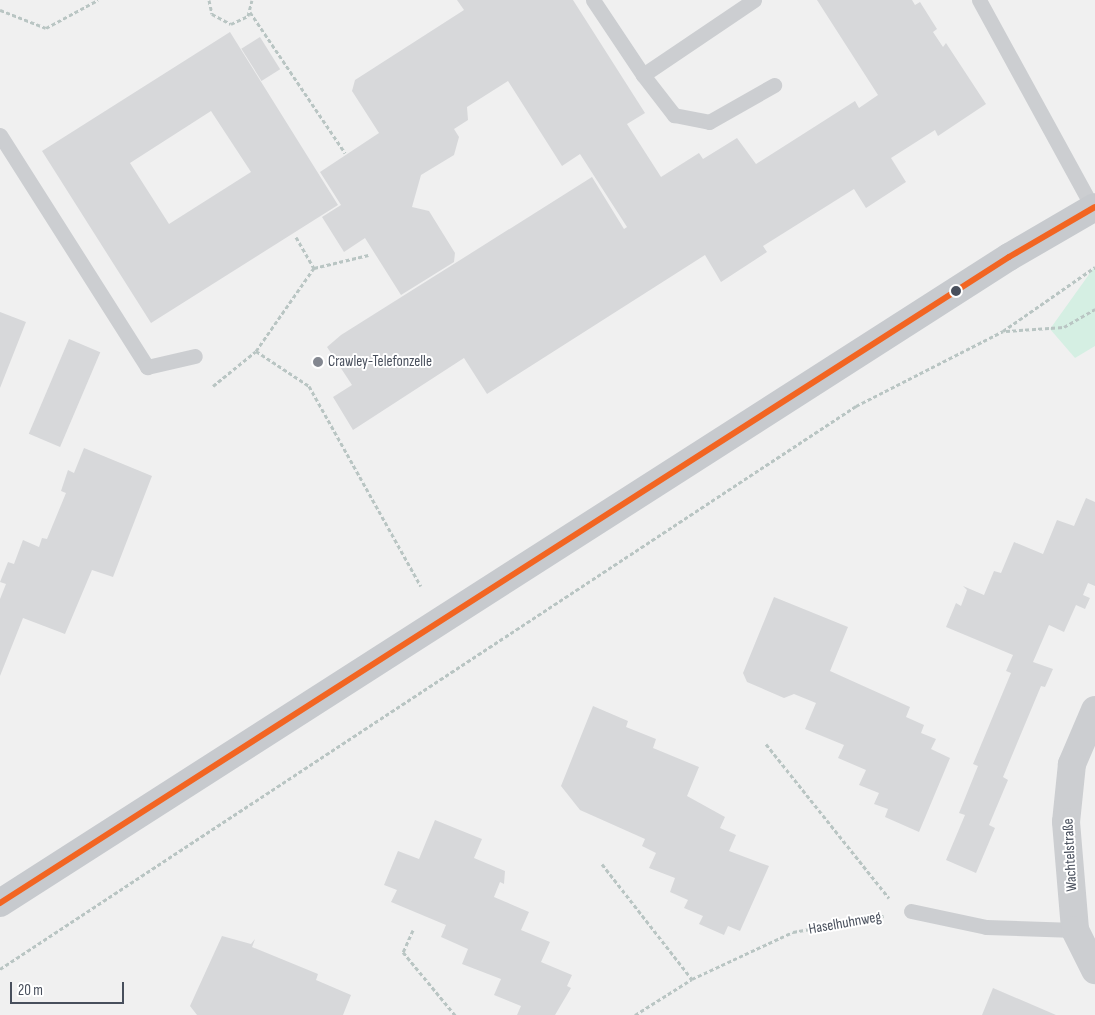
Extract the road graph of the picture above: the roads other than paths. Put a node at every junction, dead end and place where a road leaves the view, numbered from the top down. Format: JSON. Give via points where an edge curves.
{"nodes":[{"id":1,"x":593,"y":0,"type":"edge"},
{"id":2,"x":754,"y":0,"type":"edge"},
{"id":3,"x":979,"y":0,"type":"edge"},
{"id":4,"x":643,"y":74,"type":"junction"},
{"id":5,"x":774,"y":85,"type":"dead end"},
{"id":6,"x":0,"y":134,"type":"edge"},
{"id":7,"x":1094,"y":207,"type":"edge"},
{"id":8,"x":195,"y":356,"type":"dead end"},
{"id":9,"x":1095,"y":710,"type":"edge"},
{"id":10,"x":0,"y":903,"type":"edge"},
{"id":11,"x":906,"y":912,"type":"road end"},
{"id":12,"x":1075,"y":930,"type":"junction"},
{"id":13,"x":1095,"y":970,"type":"edge"}],
"edges":[{"from":1,"to":4,"type":"lane"},
{"from":2,"to":4,"type":"lane"},
{"from":3,"to":7,"type":"lane","via":[[1037,99]]},
{"from":4,"to":5,"type":"lane","via":[[674,115],[709,122]]},
{"from":6,"to":8,"type":"lane","via":[[147,367]]},
{"from":7,"to":10,"type":"main road","via":[[1009,257]]},
{"from":9,"to":12,"type":"street","name":"Wachtelstraße","via":[[1072,764],[1066,822]]},
{"from":11,"to":12,"type":"lane","via":[[986,927]]},
{"from":12,"to":13,"type":"street","name":"Wachtelstraße"}]}
